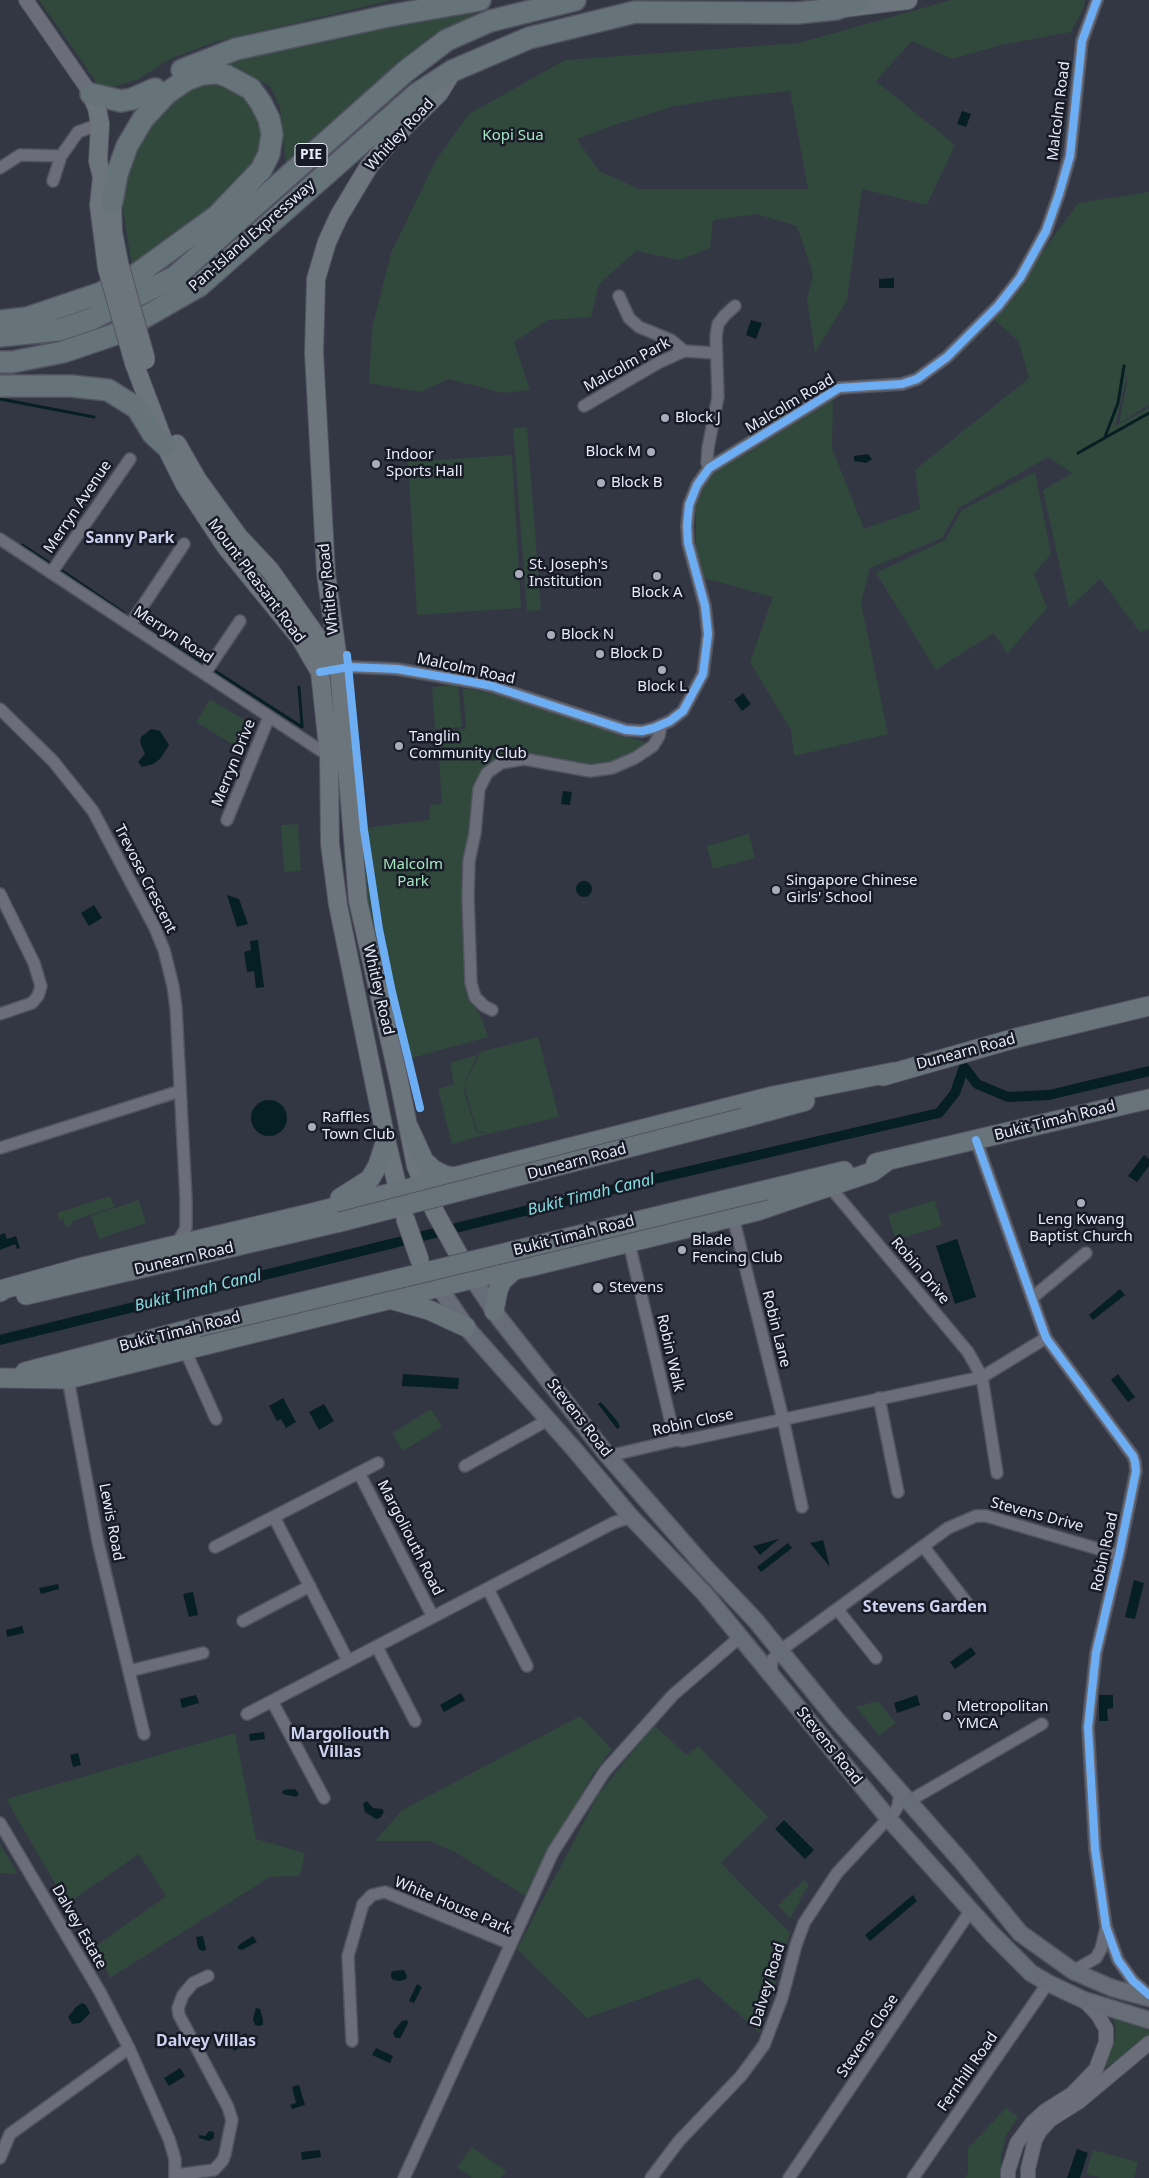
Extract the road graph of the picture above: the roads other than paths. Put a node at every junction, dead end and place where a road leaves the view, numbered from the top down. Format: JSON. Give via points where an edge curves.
{"nodes":[{"id":1,"x":26,"y":0,"type":"edge"},
{"id":2,"x":480,"y":0,"type":"edge"},
{"id":3,"x":575,"y":0,"type":"edge"},
{"id":4,"x":859,"y":0,"type":"edge"},
{"id":5,"x":908,"y":0,"type":"edge"},
{"id":6,"x":1097,"y":0,"type":"edge"},
{"id":7,"x":836,"y":9,"type":"junction"},
{"id":8,"x":452,"y":72,"type":"junction"},
{"id":9,"x":155,"y":89,"type":"junction"},
{"id":10,"x":91,"y":94,"type":"junction"},
{"id":11,"x":100,"y":124,"type":"junction"},
{"id":12,"x":61,"y":156,"type":"junction"},
{"id":13,"x":0,"y":168,"type":"edge"},
{"id":14,"x":102,"y":177,"type":"junction"},
{"id":15,"x":53,"y":181,"type":"dead end"},
{"id":16,"x":112,"y":202,"type":"joint"},
{"id":17,"x":113,"y":266,"type":"junction"},
{"id":18,"x":620,"y":296,"type":"dead end"},
{"id":19,"x":735,"y":306,"type":"dead end"},
{"id":20,"x":0,"y":321,"type":"edge"},
{"id":21,"x":0,"y":336,"type":"edge"},
{"id":22,"x":684,"y":351,"type":"junction"},
{"id":23,"x":716,"y":353,"type":"junction"},
{"id":24,"x":140,"y":361,"type":"junction"},
{"id":25,"x":0,"y":362,"type":"edge"},
{"id":26,"x":0,"y":386,"type":"edge"},
{"id":27,"x":584,"y":406,"type":"dead end"},
{"id":28,"x":165,"y":445,"type":"junction"},
{"id":29,"x":130,"y":459,"type":"dead end"},
{"id":30,"x":709,"y":468,"type":"junction"},
{"id":31,"x":0,"y":539,"type":"edge"},
{"id":32,"x":184,"y":544,"type":"dead end"},
{"id":33,"x":51,"y":573,"type":"junction"},
{"id":34,"x":240,"y":621,"type":"dead end"},
{"id":35,"x":130,"y":625,"type":"junction"},
{"id":36,"x":339,"y":668,"type":"junction"},
{"id":37,"x":320,"y":672,"type":"junction"},
{"id":38,"x":205,"y":674,"type":"junction"},
{"id":39,"x":0,"y":709,"type":"edge"},
{"id":40,"x":269,"y":717,"type":"junction"},
{"id":41,"x":661,"y":725,"type":"junction"},
{"id":42,"x":329,"y":756,"type":"junction"},
{"id":43,"x":227,"y":820,"type":"dead end"},
{"id":44,"x":0,"y":894,"type":"edge"},
{"id":45,"x":1149,"y":1006,"type":"edge"},
{"id":46,"x":492,"y":1010,"type":"dead end"},
{"id":47,"x":0,"y":1014,"type":"edge"},
{"id":48,"x":894,"y":1072,"type":"junction"},
{"id":49,"x":180,"y":1091,"type":"junction"},
{"id":50,"x":1149,"y":1098,"type":"edge"},
{"id":51,"x":409,"y":1128,"type":"junction"},
{"id":52,"x":386,"y":1140,"type":"junction"},
{"id":53,"x":976,"y":1140,"type":"junction"},
{"id":54,"x":0,"y":1148,"type":"edge"},
{"id":55,"x":887,"y":1161,"type":"junction"},
{"id":56,"x":455,"y":1177,"type":"junction"},
{"id":57,"x":422,"y":1184,"type":"junction"},
{"id":58,"x":830,"y":1187,"type":"junction"},
{"id":59,"x":399,"y":1190,"type":"junction"},
{"id":60,"x":308,"y":1214,"type":"junction"},
{"id":61,"x":732,"y":1217,"type":"junction"},
{"id":62,"x":190,"y":1234,"type":"junction"},
{"id":63,"x":631,"y":1242,"type":"junction"},
{"id":64,"x":179,"y":1252,"type":"junction"},
{"id":65,"x":1086,"y":1253,"type":"dead end"},
{"id":66,"x":513,"y":1271,"type":"junction"},
{"id":67,"x":473,"y":1279,"type":"junction"},
{"id":68,"x":439,"y":1287,"type":"junction"},
{"id":69,"x":0,"y":1292,"type":"edge"},
{"id":70,"x":1032,"y":1298,"type":"junction"},
{"id":71,"x":389,"y":1299,"type":"junction"},
{"id":72,"x":0,"y":1301,"type":"edge"},
{"id":73,"x":494,"y":1311,"type":"junction"},
{"id":74,"x":466,"y":1327,"type":"junction"},
{"id":75,"x":1046,"y":1338,"type":"junction"},
{"id":76,"x":185,"y":1350,"type":"junction"},
{"id":77,"x":982,"y":1377,"type":"junction"},
{"id":78,"x":0,"y":1378,"type":"edge"},
{"id":79,"x":68,"y":1379,"type":"junction"},
{"id":80,"x":879,"y":1398,"type":"junction"},
{"id":81,"x":216,"y":1419,"type":"dead end"},
{"id":82,"x":783,"y":1419,"type":"junction"},
{"id":83,"x":548,"y":1420,"type":"junction"},
{"id":84,"x":677,"y":1440,"type":"junction"},
{"id":85,"x":608,"y":1456,"type":"junction"},
{"id":86,"x":378,"y":1463,"type":"dead end"},
{"id":87,"x":465,"y":1466,"type":"dead end"},
{"id":88,"x":997,"y":1472,"type":"dead end"},
{"id":89,"x":359,"y":1473,"type":"junction"},
{"id":90,"x":898,"y":1492,"type":"dead end"},
{"id":91,"x":802,"y":1507,"type":"dead end"},
{"id":92,"x":274,"y":1517,"type":"junction"},
{"id":93,"x":631,"y":1517,"type":"junction"},
{"id":94,"x":923,"y":1546,"type":"junction"},
{"id":95,"x":216,"y":1547,"type":"dead end"},
{"id":96,"x":1119,"y":1555,"type":"junction"},
{"id":97,"x":310,"y":1586,"type":"junction"},
{"id":98,"x":488,"y":1589,"type":"junction"},
{"id":99,"x":966,"y":1603,"type":"dead end"},
{"id":100,"x":837,"y":1609,"type":"junction"},
{"id":101,"x":433,"y":1617,"type":"junction"},
{"id":102,"x":243,"y":1621,"type":"dead end"},
{"id":103,"x":756,"y":1621,"type":"junction"},
{"id":104,"x":740,"y":1637,"type":"junction"},
{"id":105,"x":377,"y":1647,"type":"junction"},
{"id":106,"x":781,"y":1650,"type":"junction"},
{"id":107,"x":753,"y":1651,"type":"junction"},
{"id":108,"x":203,"y":1653,"type":"dead end"},
{"id":109,"x":876,"y":1658,"type":"dead end"},
{"id":110,"x":348,"y":1661,"type":"junction"},
{"id":111,"x":528,"y":1666,"type":"dead end"},
{"id":112,"x":129,"y":1671,"type":"junction"},
{"id":113,"x":771,"y":1674,"type":"junction"},
{"id":114,"x":272,"y":1700,"type":"junction"},
{"id":115,"x":247,"y":1714,"type":"dead end"},
{"id":116,"x":415,"y":1721,"type":"dead end"},
{"id":117,"x":1042,"y":1724,"type":"dead end"},
{"id":118,"x":144,"y":1734,"type":"dead end"},
{"id":119,"x":904,"y":1796,"type":"junction"},
{"id":120,"x":324,"y":1798,"type":"dead end"},
{"id":121,"x":889,"y":1819,"type":"junction"},
{"id":122,"x":0,"y":1823,"type":"edge"},
{"id":123,"x":971,"y":1910,"type":"junction"},
{"id":124,"x":1106,"y":1927,"type":"junction"},
{"id":125,"x":511,"y":1944,"type":"junction"},
{"id":126,"x":1073,"y":1971,"type":"junction"},
{"id":127,"x":208,"y":1976,"type":"dead end"},
{"id":128,"x":1048,"y":1983,"type":"junction"},
{"id":129,"x":1149,"y":1997,"type":"edge"},
{"id":130,"x":1084,"y":2000,"type":"junction"},
{"id":131,"x":1149,"y":2020,"type":"edge"},
{"id":132,"x":352,"y":2042,"type":"dead end"},
{"id":133,"x":1149,"y":2043,"type":"edge"},
{"id":134,"x":129,"y":2048,"type":"junction"},
{"id":135,"x":0,"y":2158,"type":"edge"},
{"id":136,"x":175,"y":2177,"type":"edge"},
{"id":137,"x":404,"y":2178,"type":"edge"},
{"id":138,"x":651,"y":2178,"type":"edge"},
{"id":139,"x":789,"y":2178,"type":"edge"},
{"id":140,"x":913,"y":2178,"type":"edge"},
{"id":141,"x":1008,"y":2178,"type":"edge"},
{"id":142,"x":1028,"y":2178,"type":"edge"}],
"edges":[{"from":1,"to":10,"type":"street"},
{"from":2,"to":9,"type":"highway","via":[[236,49],[186,68]]},
{"from":3,"to":21,"type":"highway","name":"Pan-Island Expressway","number":"PIE","via":[[490,21],[447,40],[406,71],[176,276],[92,319],[59,330]]},
{"from":4,"to":7,"type":"highway","name":"Pan-Island Expressway","number":"PIE"},
{"from":5,"to":7,"type":"main road"},
{"from":6,"to":30,"type":"street","name":"Malcolm Road","via":[[1082,41],[1070,156],[1059,194],[1038,247],[998,306],[946,357],[917,379],[902,384],[839,388]]},
{"from":7,"to":8,"type":"highway","name":"Pan-Island Expressway","number":"PIE","via":[[797,13],[635,12],[528,38]]},
{"from":8,"to":25,"type":"highway","name":"Pan-Island Expressway","number":"PIE","via":[[418,93],[199,286],[113,335],[63,352]]},
{"from":8,"to":36,"type":"main road","name":"Whitley Road","via":[[439,93],[369,166],[339,216],[316,279],[316,415],[326,573]]},
{"from":9,"to":10,"type":"highway","via":[[121,101]]},
{"from":9,"to":14,"type":"highway","via":[[127,121],[108,157]]},
{"from":10,"to":11,"type":"main road","name":"Mount Pleasant Road"},
{"from":11,"to":12,"type":"street","via":[[78,132]]},
{"from":11,"to":14,"type":"main road","name":"Mount Pleasant Road","via":[[98,161]]},
{"from":12,"to":13,"type":"street","via":[[20,155]]},
{"from":12,"to":15,"type":"street"},
{"from":14,"to":17,"type":"main road","name":"Mount Pleasant Road","via":[[99,205]]},
{"from":16,"to":17,"type":"main road","name":"Mount Pleasant Road"},
{"from":16,"to":20,"type":"highway","via":[[127,146],[143,119],[167,93],[186,80],[218,73],[251,89],[269,119],[272,134],[268,154],[260,170],[217,216],[140,272],[101,293],[27,318]]},
{"from":17,"to":24,"type":"main road","name":"Mount Pleasant Road","bridge":true},
{"from":18,"to":22,"type":"street","name":"Malcolm Park","via":[[629,318],[639,328],[670,340]]},
{"from":19,"to":23,"type":"street","via":[[718,324]]},
{"from":22,"to":23,"type":"street","name":"Malcolm Park"},
{"from":22,"to":27,"type":"street","name":"Malcolm Park"},
{"from":23,"to":30,"type":"street","via":[[718,397],[708,448]]},
{"from":24,"to":28,"type":"main road","name":"Mount Pleasant Road"},
{"from":24,"to":36,"type":"main road","name":"Mount Pleasant Road","via":[[196,479],[270,570]]},
{"from":26,"to":28,"type":"highway","via":[[71,386],[108,390],[137,408],[153,434]]},
{"from":28,"to":37,"type":"main road","name":"Mount Pleasant Road","via":[[185,485],[226,547],[300,638]]},
{"from":29,"to":33,"type":"street","name":"Merryn Avenue"},
{"from":30,"to":41,"type":"street","name":"Malcolm Road","via":[[689,505],[687,526],[688,543],[705,606],[708,634],[703,674],[682,711]]},
{"from":31,"to":33,"type":"street","name":"Merryn Road"},
{"from":32,"to":35,"type":"street"},
{"from":33,"to":35,"type":"street","name":"Merryn Road"},
{"from":34,"to":38,"type":"street"},
{"from":35,"to":38,"type":"street","name":"Merryn Road"},
{"from":36,"to":37,"type":"street","name":"Malcolm Road"},
{"from":36,"to":41,"type":"street","name":"Malcolm Road","via":[[397,669],[492,686],[626,730],[642,731]]},
{"from":36,"to":51,"type":"main road","name":"Whitley Road","via":[[358,901]]},
{"from":37,"to":42,"type":"main road","name":"Whitley Road"},
{"from":38,"to":40,"type":"street","name":"Merryn Road"},
{"from":39,"to":49,"type":"street","name":"Trevose Crescent","via":[[53,761],[93,811],[155,928],[174,986]]},
{"from":40,"to":42,"type":"street","name":"Merryn Road"},
{"from":40,"to":43,"type":"street","name":"Merryn Drive"},
{"from":41,"to":46,"type":"street","via":[[653,746],[612,768],[590,771],[524,759],[501,763],[487,773],[479,789],[469,861],[468,897],[471,983],[475,997]]},
{"from":42,"to":52,"type":"main road","name":"Whitley Road","via":[[330,844],[338,905]]},
{"from":44,"to":47,"type":"street","via":[[34,963],[40,986],[32,1003]]},
{"from":45,"to":48,"type":"highway","name":"Dunearn Road"},
{"from":48,"to":56,"type":"highway","via":[[773,1096]]},
{"from":48,"to":64,"type":"highway","name":"Dunearn Road","bridge":true,"via":[[743,1118],[359,1218]]},
{"from":49,"to":54,"type":"street"},
{"from":49,"to":62,"type":"street","name":"Trevose Crescent"},
{"from":50,"to":53,"type":"highway","name":"Bukit Timah Road"},
{"from":51,"to":56,"type":"highway","via":[[424,1161],[434,1170]]},
{"from":51,"to":57,"type":"main road","name":"Whitley Road"},
{"from":52,"to":59,"type":"main road","name":"Whitley Road"},
{"from":52,"to":60,"type":"highway","via":[[370,1179],[344,1197]]},
{"from":53,"to":55,"type":"highway","name":"Bukit Timah Road"},
{"from":53,"to":70,"type":"street","name":"Robin Road"},
{"from":55,"to":58,"type":"highway","via":[[872,1172]]},
{"from":55,"to":78,"type":"highway","name":"Bukit Timah Road","bridge":true},
{"from":56,"to":57,"type":"highway"},
{"from":57,"to":59,"type":"highway"},
{"from":57,"to":67,"type":"main road","name":"Whitley Road"},
{"from":58,"to":61,"type":"highway"},
{"from":58,"to":77,"type":"street","name":"Robin Drive","via":[[962,1344]]},
{"from":59,"to":60,"type":"highway"},
{"from":59,"to":68,"type":"main road","name":"Whitley Road","bridge":true,"via":[[420,1261]]},
{"from":60,"to":62,"type":"highway"},
{"from":61,"to":63,"type":"highway"},
{"from":61,"to":82,"type":"street","name":"Robin Lane"},
{"from":62,"to":64,"type":"highway"},
{"from":63,"to":66,"type":"highway"},
{"from":63,"to":84,"type":"street","name":"Robin Walk"},
{"from":64,"to":69,"type":"highway","via":[[83,1267]]},
{"from":64,"to":72,"type":"highway","name":"Dunearn Road"},
{"from":65,"to":70,"type":"street"},
{"from":66,"to":67,"type":"highway"},
{"from":66,"to":73,"type":"highway","via":[[498,1290]]},
{"from":67,"to":68,"type":"highway"},
{"from":67,"to":73,"type":"main road","name":"Stevens Road"},
{"from":68,"to":71,"type":"highway"},
{"from":68,"to":74,"type":"main road","name":"Stevens Road"},
{"from":70,"to":75,"type":"street","name":"Robin Road"},
{"from":71,"to":74,"type":"highway","via":[[429,1310]]},
{"from":71,"to":76,"type":"highway"},
{"from":73,"to":85,"type":"main road","name":"Stevens Road"},
{"from":74,"to":83,"type":"main road","name":"Stevens Road"},
{"from":75,"to":77,"type":"street","name":"Robin Close"},
{"from":75,"to":96,"type":"street","name":"Robin Road","via":[[1133,1456],[1136,1471]]},
{"from":76,"to":79,"type":"highway"},
{"from":76,"to":81,"type":"street","name":"Bukit Timah Road"},
{"from":77,"to":80,"type":"street","name":"Robin Close"},
{"from":77,"to":88,"type":"street"},
{"from":78,"to":79,"type":"highway"},
{"from":79,"to":112,"type":"street","name":"Lewis Road","via":[[98,1542]]},
{"from":80,"to":82,"type":"street","name":"Robin Close"},
{"from":80,"to":90,"type":"street"},
{"from":82,"to":84,"type":"street","name":"Robin Close"},
{"from":82,"to":91,"type":"street"},
{"from":83,"to":87,"type":"street","name":"Stevens Road"},
{"from":83,"to":93,"type":"main road","name":"Stevens Road"},
{"from":84,"to":85,"type":"street","name":"Robin Close"},
{"from":85,"to":103,"type":"main road","name":"Stevens Road"},
{"from":86,"to":89,"type":"street","name":"Margoliouth Road"},
{"from":89,"to":92,"type":"street","name":"Margoliouth Road"},
{"from":89,"to":101,"type":"street","name":"Margoliouth Road"},
{"from":92,"to":95,"type":"street","name":"Margoliouth Road"},
{"from":92,"to":97,"type":"street"},
{"from":93,"to":98,"type":"street","name":"Margoliouth Road","via":[[613,1523]]},
{"from":93,"to":104,"type":"main road","name":"Stevens Road","via":[[705,1594]]},
{"from":94,"to":96,"type":"street","name":"Stevens Drive","via":[[962,1520],[980,1516]]},
{"from":94,"to":99,"type":"street"},
{"from":94,"to":100,"type":"street","name":"Stevens Drive"},
{"from":96,"to":124,"type":"street","name":"Robin Road","via":[[1096,1654],[1088,1727],[1096,1849]]},
{"from":97,"to":102,"type":"street"},
{"from":97,"to":110,"type":"street"},
{"from":98,"to":101,"type":"street","name":"Margoliouth Road"},
{"from":98,"to":111,"type":"street"},
{"from":100,"to":106,"type":"street","name":"Stevens Drive"},
{"from":100,"to":109,"type":"street"},
{"from":101,"to":105,"type":"street","name":"Margoliouth Road"},
{"from":103,"to":106,"type":"main road","name":"Stevens Road"},
{"from":103,"to":107,"type":"main road","via":[[763,1637]]},
{"from":104,"to":107,"type":"main road","name":"Stevens Road"},
{"from":104,"to":125,"type":"street","via":[[672,1695],[605,1771],[553,1852]]},
{"from":105,"to":110,"type":"street","name":"Margoliouth Road"},
{"from":105,"to":116,"type":"street"},
{"from":106,"to":113,"type":"street","name":"Stevens Drive","via":[[772,1660]]},
{"from":106,"to":119,"type":"main road","name":"Stevens Road","via":[[835,1718]]},
{"from":107,"to":113,"type":"main road","name":"Stevens Road"},
{"from":108,"to":112,"type":"street"},
{"from":110,"to":114,"type":"street","name":"Margoliouth Road"},
{"from":112,"to":118,"type":"street","name":"Lewis Road"},
{"from":113,"to":121,"type":"main road","name":"Stevens Road"},
{"from":114,"to":115,"type":"street","name":"Margoliouth Road"},
{"from":114,"to":120,"type":"street"},
{"from":117,"to":119,"type":"street"},
{"from":119,"to":121,"type":"street","name":"Dalvey Road"},
{"from":119,"to":126,"type":"main road","name":"Stevens Road","via":[[1020,1933]]},
{"from":121,"to":123,"type":"main road","name":"Stevens Road"},
{"from":121,"to":138,"type":"street","name":"Dalvey Road","via":[[837,1874],[804,1923],[780,2006],[764,2045],[741,2076],[679,2141]]},
{"from":122,"to":134,"type":"street","name":"Dalvey Estate","via":[[100,1992]]},
{"from":123,"to":128,"type":"main road","name":"Stevens Road","via":[[1032,1973]]},
{"from":123,"to":139,"type":"street","name":"Stevens Close"},
{"from":124,"to":126,"type":"street","name":"Robin Road","via":[[1096,1958]]},
{"from":124,"to":129,"type":"street","name":"Robin Road","via":[[1118,1960]]},
{"from":125,"to":132,"type":"street","name":"White House Park","via":[[384,1892],[372,1895],[363,1904],[348,1956]]},
{"from":125,"to":137,"type":"street","name":"White House Park"},
{"from":126,"to":129,"type":"main road","name":"Stevens Road","via":[[1112,1988]]},
{"from":127,"to":136,"type":"street","name":"Dalvey Estate","via":[[193,1983],[183,1995],[179,2014],[232,2120],[225,2154],[214,2170]]},
{"from":128,"to":130,"type":"main road","name":"Stevens Road"},
{"from":128,"to":140,"type":"street","name":"Fernhill Road"},
{"from":130,"to":131,"type":"main road","name":"Stevens Road"},
{"from":130,"to":141,"type":"street","via":[[1106,2029],[1100,2061],[1072,2094],[1032,2123],[1017,2143]]},
{"from":133,"to":142,"type":"street","via":[[1040,2131],[1035,2140]]},
{"from":134,"to":135,"type":"street","via":[[10,2134]]},
{"from":134,"to":136,"type":"street","name":"Dalvey Estate","via":[[169,2139],[175,2159]]}]}
